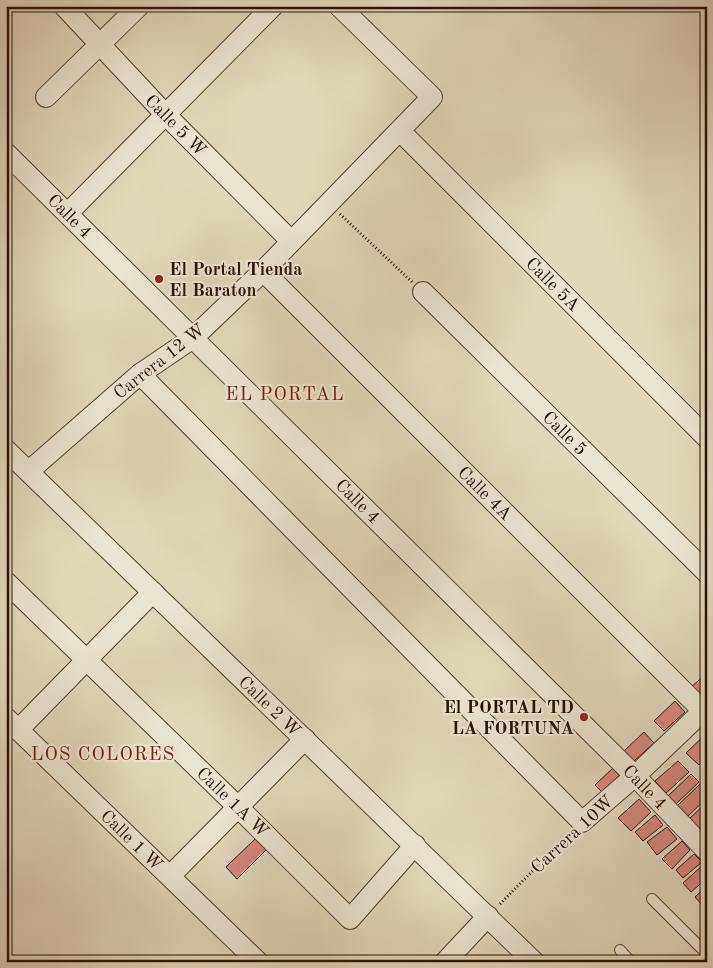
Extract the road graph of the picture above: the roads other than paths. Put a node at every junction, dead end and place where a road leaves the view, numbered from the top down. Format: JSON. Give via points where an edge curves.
{"nodes":[{"id":1,"x":64,"y":6,"type":"edge"},
{"id":2,"x":139,"y":6,"type":"edge"},
{"id":3,"x":273,"y":6,"type":"edge"},
{"id":4,"x":351,"y":10,"type":"edge"},
{"id":5,"x":99,"y":45,"type":"junction"},
{"id":6,"x":46,"y":97,"type":"dead end"},
{"id":7,"x":165,"y":114,"type":"junction"},
{"id":8,"x":400,"y":131,"type":"junction"},
{"id":9,"x":6,"y":153,"type":"edge"},
{"id":10,"x":68,"y":213,"type":"junction"},
{"id":11,"x":292,"y":241,"type":"junction"},
{"id":12,"x":263,"y":271,"type":"junction"},
{"id":13,"x":423,"y":292,"type":"road end"},
{"id":14,"x":194,"y":338,"type":"junction"},
{"id":15,"x":140,"y":374,"type":"junction"},
{"id":16,"x":707,"y":438,"type":"edge"},
{"id":17,"x":6,"y":450,"type":"edge"},
{"id":18,"x":29,"y":471,"type":"junction"},
{"id":19,"x":707,"y":573,"type":"edge"},
{"id":20,"x":6,"y":582,"type":"edge"},
{"id":21,"x":153,"y":592,"type":"junction"},
{"id":22,"x":86,"y":660,"type":"junction"},
{"id":23,"x":705,"y":713,"type":"edge"},
{"id":24,"x":12,"y":724,"type":"edge"},
{"id":25,"x":305,"y":739,"type":"junction"},
{"id":26,"x":635,"y":776,"type":"junction"},
{"id":27,"x":238,"y":807,"type":"junction"},
{"id":28,"x":415,"y":845,"type":"junction"},
{"id":29,"x":707,"y":851,"type":"edge"},
{"id":30,"x":170,"y":876,"type":"junction"},
{"id":31,"x":652,"y":899,"type":"dead end"},
{"id":32,"x":488,"y":916,"type":"junction"},
{"id":33,"x":620,"y":950,"type":"dead end"},
{"id":34,"x":707,"y":954,"type":"edge"},
{"id":35,"x":258,"y":962,"type":"edge"},
{"id":36,"x":446,"y":962,"type":"edge"},
{"id":37,"x":534,"y":962,"type":"edge"},
{"id":38,"x":631,"y":962,"type":"edge"}],
"edges":[{"from":1,"to":5,"type":"street","name":"Calle 5 W"},
{"from":2,"to":5,"type":"street"},
{"from":3,"to":7,"type":"street"},
{"from":4,"to":8,"type":"street","name":"Carrera 12 W","via":[[432,97]]},
{"from":5,"to":6,"type":"street"},
{"from":5,"to":7,"type":"street","name":"Calle 5 W"},
{"from":7,"to":10,"type":"street"},
{"from":7,"to":11,"type":"street","name":"Calle 5 W"},
{"from":8,"to":11,"type":"street","name":"Carrera 12 W"},
{"from":8,"to":16,"type":"street","name":"Calle 5A"},
{"from":9,"to":10,"type":"street","name":"Calle 4"},
{"from":10,"to":14,"type":"street","name":"Calle 4"},
{"from":11,"to":12,"type":"street","name":"Carrera 12 W"},
{"from":12,"to":14,"type":"street","name":"Carrera 12 W"},
{"from":12,"to":23,"type":"street","name":"Calle 4A"},
{"from":13,"to":19,"type":"street","name":"Calle 5"},
{"from":14,"to":15,"type":"street","name":"Carrera 12 W"},
{"from":14,"to":26,"type":"street","name":"Calle 4"},
{"from":15,"to":18,"type":"street","name":"Carrera 12 W"},
{"from":15,"to":26,"type":"street","name":"Carrera 10W","via":[[582,822]]},
{"from":17,"to":18,"type":"street","name":"Calle 2 W"},
{"from":18,"to":21,"type":"street","name":"Calle 2 W"},
{"from":20,"to":22,"type":"street","name":"Calle 1A W"},
{"from":21,"to":22,"type":"street"},
{"from":21,"to":25,"type":"street","name":"Calle 2 W"},
{"from":22,"to":24,"type":"street"},
{"from":22,"to":27,"type":"street","name":"Calle 1A W"},
{"from":23,"to":26,"type":"street","name":"Carrera 10W"},
{"from":24,"to":30,"type":"street","name":"Calle 1 W"},
{"from":25,"to":27,"type":"street"},
{"from":25,"to":28,"type":"street","name":"Calle 2 W"},
{"from":26,"to":29,"type":"street","name":"Calle 4"},
{"from":27,"to":28,"type":"street","name":"Calle 1A W","via":[[350,919]]},
{"from":27,"to":30,"type":"street"},
{"from":28,"to":32,"type":"street","name":"Calle 2 W"},
{"from":30,"to":35,"type":"street","name":"Calle 1 W"},
{"from":31,"to":34,"type":"lane"},
{"from":32,"to":36,"type":"street"},
{"from":32,"to":37,"type":"street","name":"Calle 2 W"},
{"from":33,"to":38,"type":"lane"}]}
